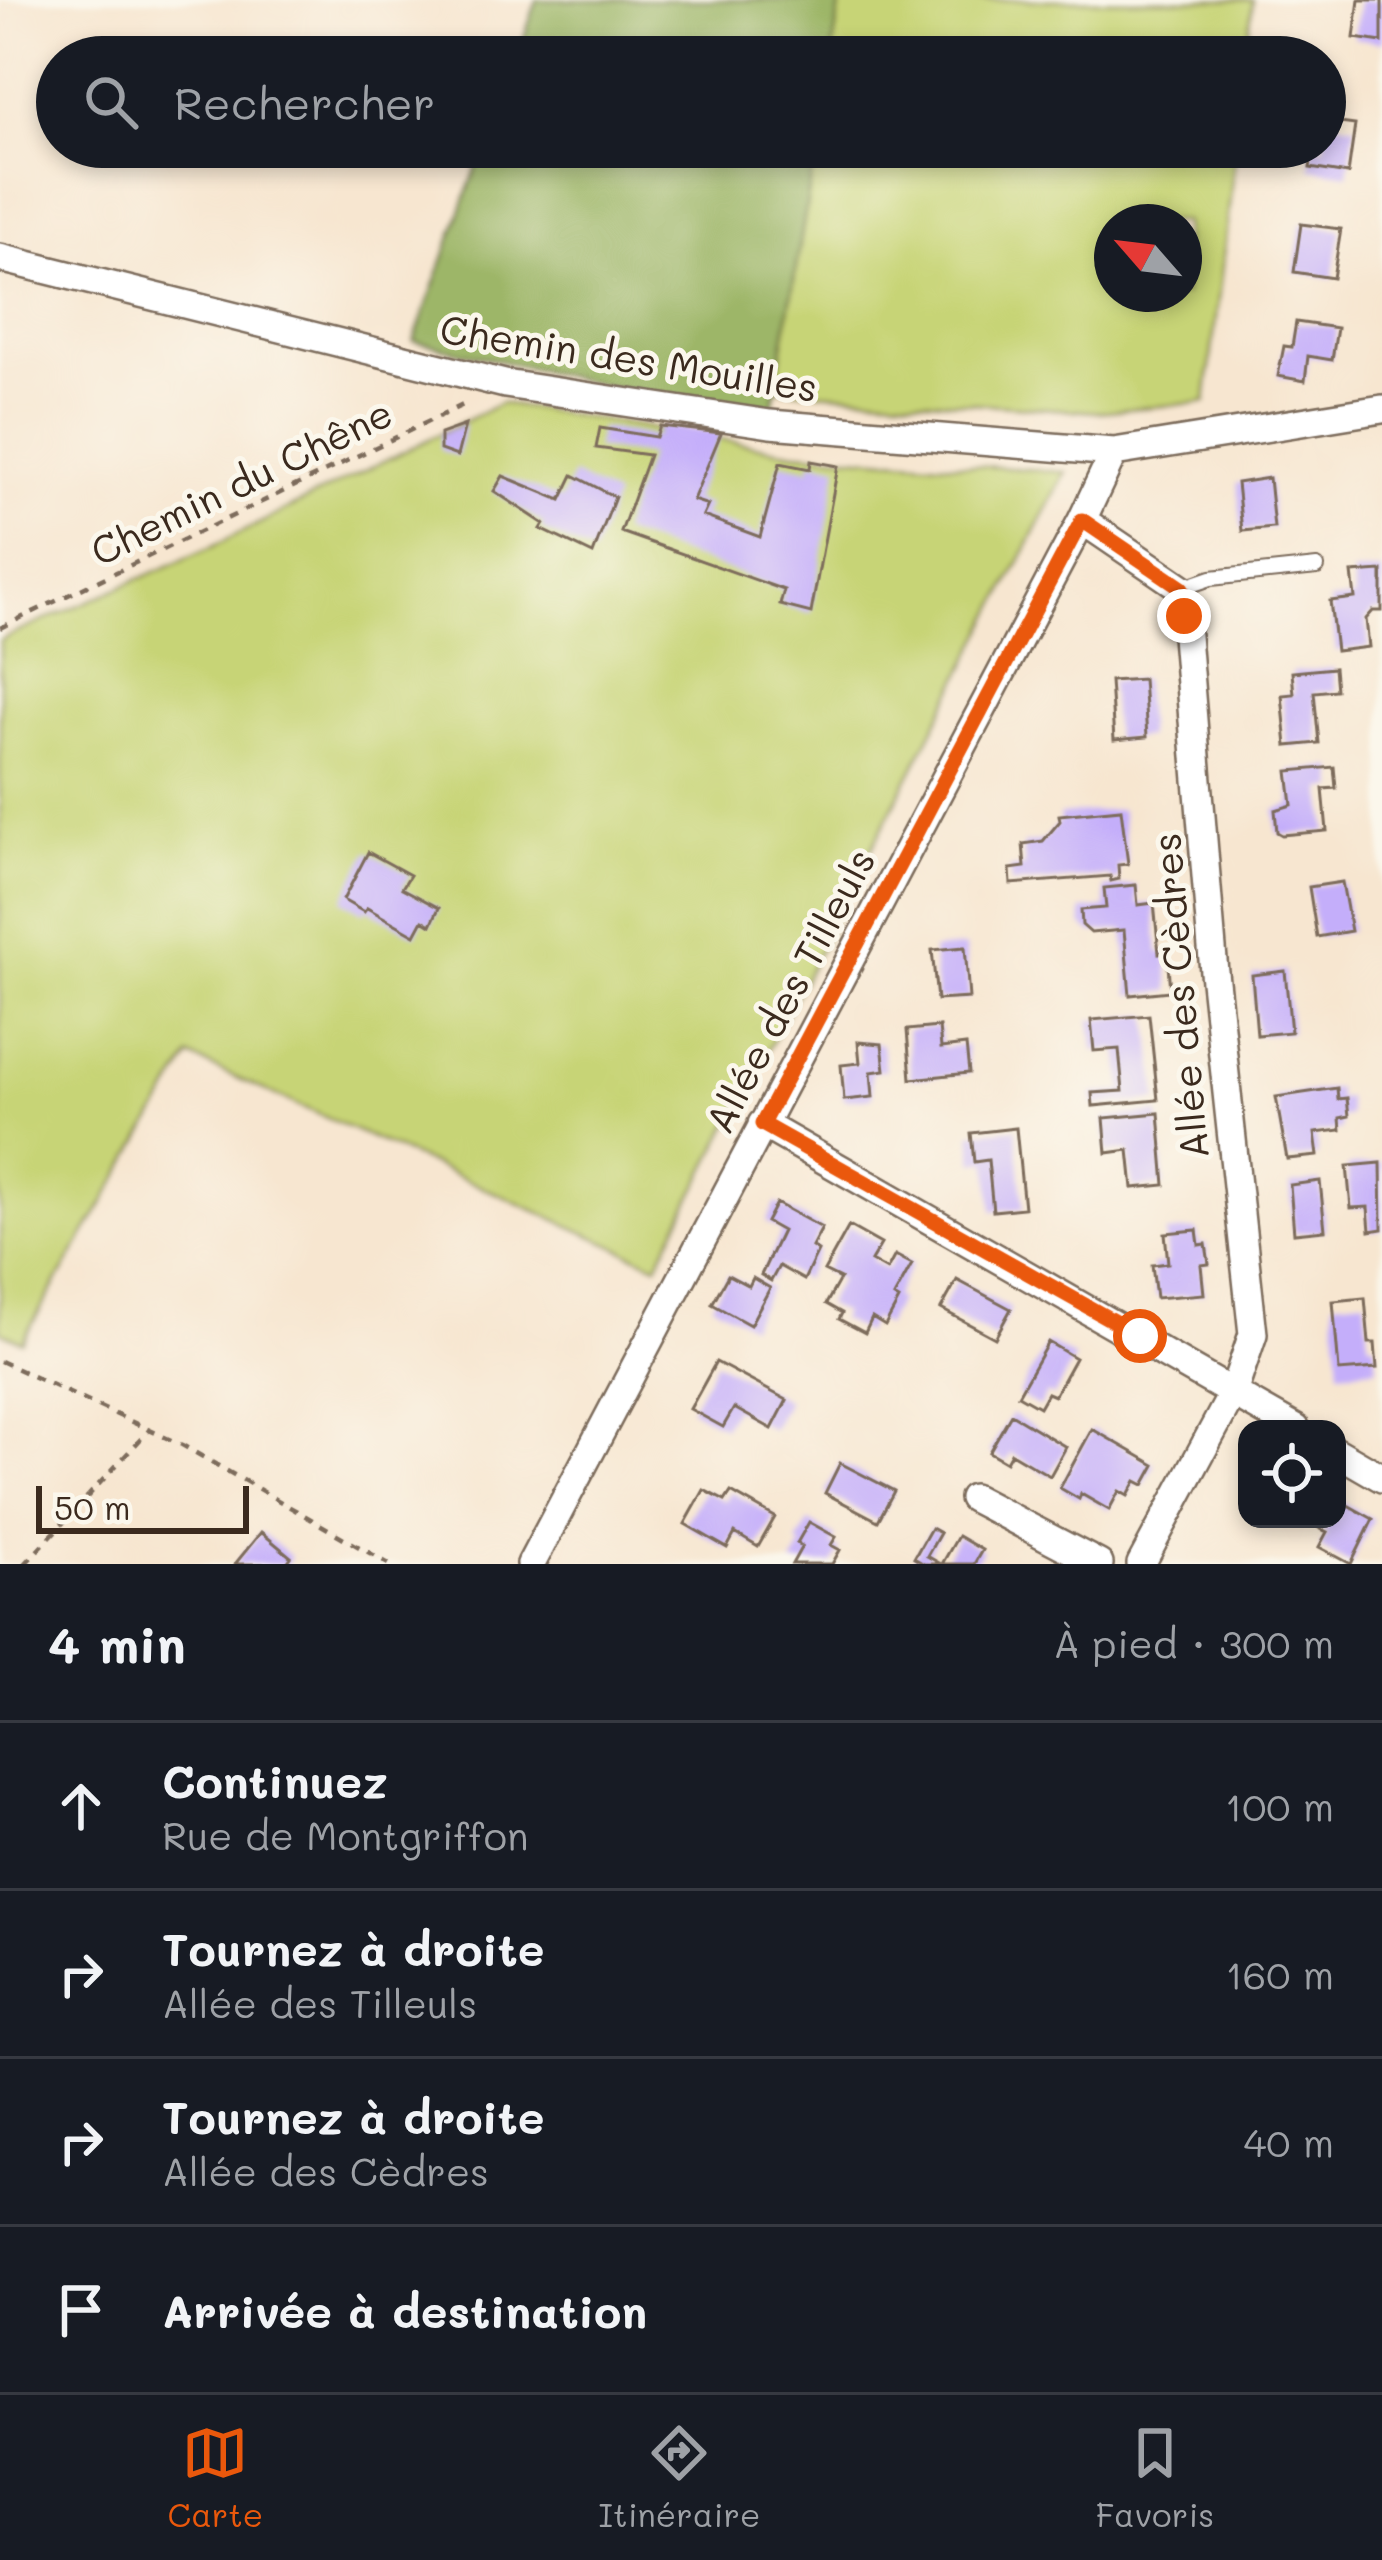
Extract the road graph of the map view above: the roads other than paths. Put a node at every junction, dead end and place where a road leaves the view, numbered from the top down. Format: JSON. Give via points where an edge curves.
{"nodes":[{"id":1,"x":0,"y":259,"type":"edge"},
{"id":2,"x":1382,"y":409,"type":"edge"},
{"id":3,"x":1114,"y":452,"type":"junction"},
{"id":4,"x":1082,"y":520,"type":"junction"},
{"id":5,"x":1318,"y":567,"type":"dead end"},
{"id":6,"x":1182,"y":588,"type":"junction"},
{"id":7,"x":762,"y":1124,"type":"junction"},
{"id":8,"x":1233,"y":1393,"type":"junction"},
{"id":9,"x":1280,"y":1420,"type":"edge"},
{"id":10,"x":1346,"y":1457,"type":"edge"},
{"id":11,"x":1382,"y":1478,"type":"edge"},
{"id":12,"x":974,"y":1498,"type":"dead end"},
{"id":13,"x":531,"y":1564,"type":"edge"},
{"id":14,"x":1100,"y":1564,"type":"edge"},
{"id":15,"x":1142,"y":1564,"type":"edge"}],
"edges":[{"from":1,"to":3,"type":"street","name":"Chemin des Mouilles","via":[[505,385],[770,424]]},
{"from":2,"to":3,"type":"street","name":"Chemin des Mouilles"},
{"from":3,"to":4,"type":"street","name":"Allée des Tilleuls"},
{"from":4,"to":6,"type":"street"},
{"from":4,"to":7,"type":"street","name":"Allée des Tilleuls"},
{"from":5,"to":6,"type":"lane"},
{"from":6,"to":8,"type":"street","name":"Allée des Cèdres","via":[[1253,1334]]},
{"from":7,"to":8,"type":"street"},
{"from":7,"to":13,"type":"street","name":"Allée des Tilleuls"},
{"from":8,"to":9,"type":"street"},
{"from":8,"to":15,"type":"street","name":"Allée des Cèdres"},
{"from":10,"to":11,"type":"street"},
{"from":12,"to":14,"type":"street"}]}
